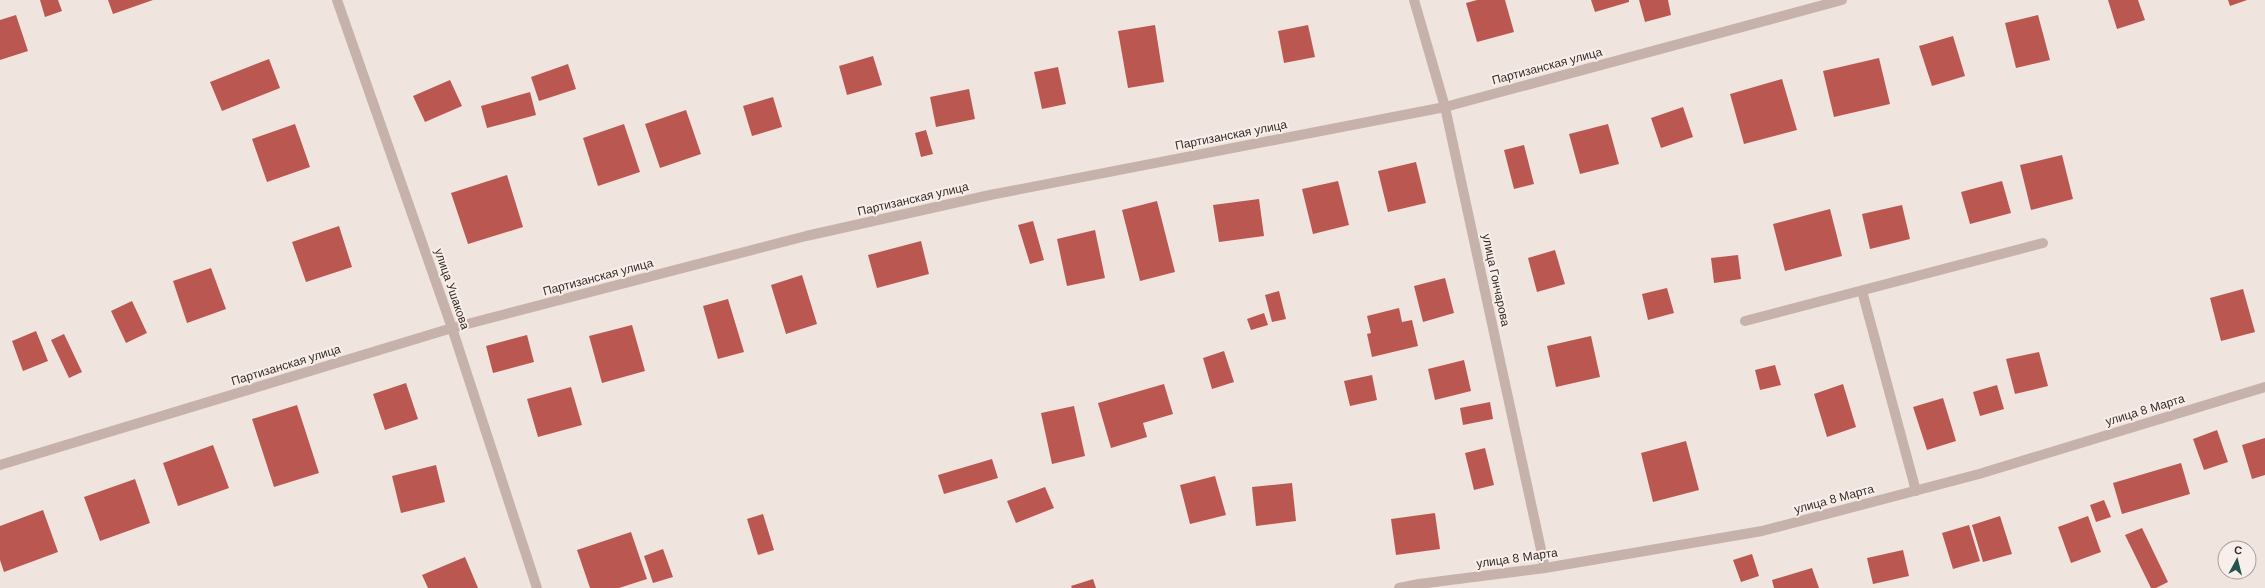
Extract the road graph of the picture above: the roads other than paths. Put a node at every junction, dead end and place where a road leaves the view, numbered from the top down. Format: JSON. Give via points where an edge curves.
{"nodes":[{"id":1,"x":337,"y":0,"type":"edge"},
{"id":2,"x":1414,"y":0,"type":"edge"},
{"id":3,"x":1842,"y":0,"type":"edge"},
{"id":4,"x":1445,"y":107,"type":"junction"},
{"id":5,"x":2043,"y":243,"type":"dead end"},
{"id":6,"x":1862,"y":292,"type":"junction"},
{"id":7,"x":1745,"y":321,"type":"dead end"},
{"id":8,"x":452,"y":328,"type":"junction"},
{"id":9,"x":2265,"y":387,"type":"edge"},
{"id":10,"x":0,"y":465,"type":"edge"},
{"id":11,"x":1916,"y":491,"type":"junction"},
{"id":12,"x":1545,"y":568,"type":"junction"},
{"id":13,"x":537,"y":588,"type":"edge"},
{"id":14,"x":1399,"y":588,"type":"edge"}],
"edges":[{"from":1,"to":8,"type":"street","name":"улица Ушакова"},
{"from":2,"to":4,"type":"street","name":"улица Гончарова"},
{"from":3,"to":4,"type":"street","name":"Партизанская улица"},
{"from":4,"to":8,"type":"street","name":"Партизанская улица","via":[[990,194],[806,236]]},
{"from":4,"to":12,"type":"street","name":"улица Гончарова"},
{"from":5,"to":6,"type":"street"},
{"from":6,"to":7,"type":"street"},
{"from":6,"to":11,"type":"street"},
{"from":8,"to":10,"type":"street","name":"Партизанская улица"},
{"from":8,"to":13,"type":"street","name":"улица Ушакова"},
{"from":9,"to":11,"type":"street","name":"улица 8 Марта"},
{"from":11,"to":12,"type":"street","name":"улица 8 Марта","via":[[1762,531]]},
{"from":12,"to":14,"type":"street","name":"улица 8 Марта"}]}
